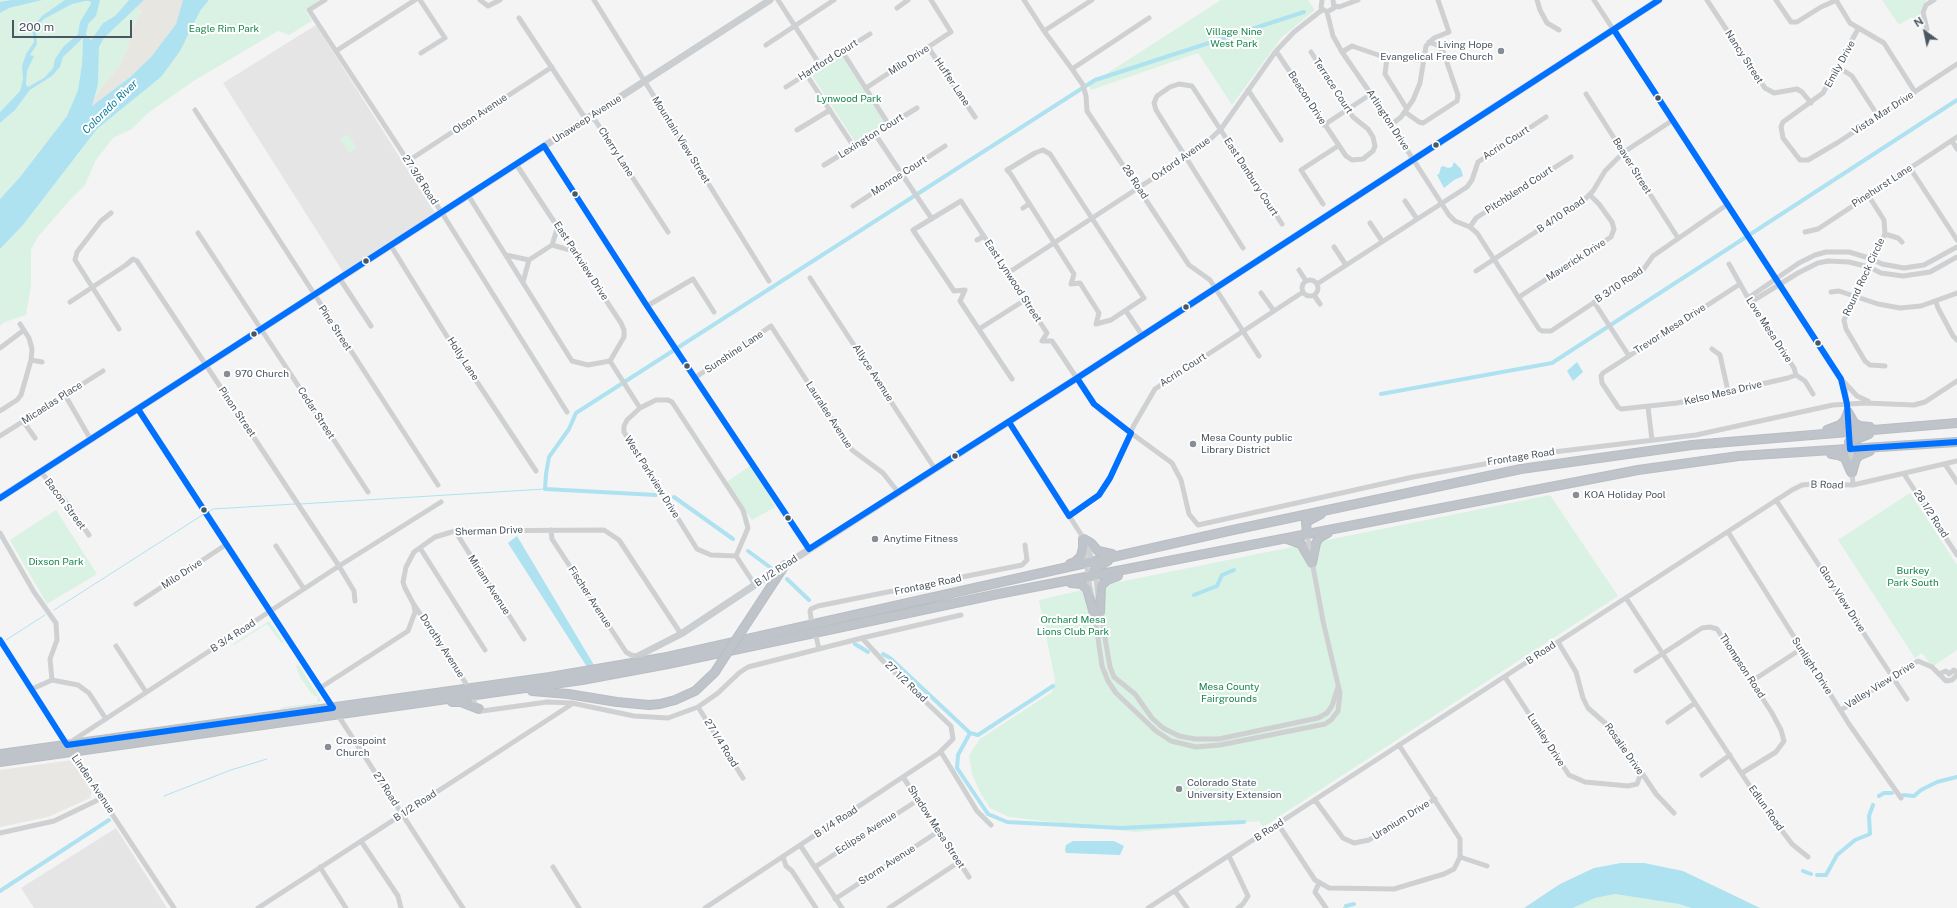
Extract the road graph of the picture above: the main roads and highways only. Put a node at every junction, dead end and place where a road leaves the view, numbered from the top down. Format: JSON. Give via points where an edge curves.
{"nodes":[{"id":1,"x":770,"y":0,"type":"edge"},
{"id":2,"x":1656,"y":1,"type":"edge"},
{"id":3,"x":1957,"y":423,"type":"edge"},
{"id":4,"x":1901,"y":427,"type":"junction"},
{"id":5,"x":1781,"y":438,"type":"junction"},
{"id":6,"x":1849,"y":440,"type":"junction"},
{"id":7,"x":1957,"y":442,"type":"edge"},
{"id":8,"x":1916,"y":445,"type":"junction"},
{"id":9,"x":1810,"y":452,"type":"junction"},
{"id":10,"x":0,"y":498,"type":"edge"},
{"id":11,"x":1341,"y":506,"type":"junction"},
{"id":12,"x":1339,"y":528,"type":"junction"},
{"id":13,"x":1307,"y":534,"type":"junction"},
{"id":14,"x":1285,"y":539,"type":"junction"},
{"id":15,"x":1116,"y":556,"type":"junction"},
{"id":16,"x":1179,"y":559,"type":"junction"},
{"id":17,"x":785,"y":565,"type":"junction"},
{"id":18,"x":1093,"y":575,"type":"junction"},
{"id":19,"x":1006,"y":581,"type":"junction"},
{"id":20,"x":998,"y":594,"type":"junction"},
{"id":21,"x":813,"y":629,"type":"junction"},
{"id":22,"x":638,"y":656,"type":"joint"},
{"id":23,"x":580,"y":673,"type":"junction"},
{"id":24,"x":526,"y":688,"type":"junction"},
{"id":25,"x":471,"y":692,"type":"junction"},
{"id":26,"x":415,"y":704,"type":"junction"},
{"id":27,"x":479,"y":709,"type":"road end"},
{"id":28,"x":335,"y":711,"type":"junction"},
{"id":29,"x":69,"y":749,"type":"junction"},
{"id":30,"x":0,"y":754,"type":"edge"},
{"id":31,"x":0,"y":762,"type":"edge"}],
"edges":[{"from":1,"to":10,"type":"main road","name":"Unaweep Avenue"},
{"from":2,"to":17,"type":"main road","name":"B 1/2 Road"},
{"from":3,"to":4,"type":"highway"},
{"from":4,"to":5,"type":"highway","via":[[1860,426],[1852,420],[1848,408],[1845,420],[1834,429]]},
{"from":4,"to":6,"type":"highway"},
{"from":5,"to":6,"type":"highway"},
{"from":5,"to":11,"type":"highway","via":[[1692,445],[1560,462]]},
{"from":6,"to":8,"type":"highway"},
{"from":6,"to":9,"type":"highway"},
{"from":7,"to":8,"type":"highway"},
{"from":8,"to":9,"type":"highway","via":[[1865,452],[1856,459],[1852,473],[1847,460],[1840,455]]},
{"from":9,"to":12,"type":"highway","via":[[1739,456],[1638,470]]},
{"from":11,"to":13,"type":"highway","via":[[1308,520],[1305,525]]},
{"from":11,"to":15,"type":"highway"},
{"from":12,"to":13,"type":"highway"},
{"from":12,"to":14,"type":"highway","via":[[1319,538],[1312,563],[1301,544]]},
{"from":13,"to":14,"type":"highway"},
{"from":14,"to":16,"type":"highway"},
{"from":15,"to":18,"type":"highway","via":[[1102,563]]},
{"from":15,"to":19,"type":"highway"},
{"from":15,"to":19,"type":"highway","via":[[1100,552],[1082,537],[1083,552],[1075,562],[1024,573]]},
{"from":16,"to":18,"type":"highway"},
{"from":16,"to":20,"type":"highway","via":[[1107,580],[1101,586],[1097,613],[1088,591],[1078,583]]},
{"from":17,"to":22,"type":"main road","name":"B 1/2 Road","via":[[681,634]]},
{"from":17,"to":24,"type":"highway","bridge":true,"via":[[715,672],[695,691],[675,700],[649,705]]},
{"from":18,"to":20,"type":"highway"},
{"from":19,"to":21,"type":"highway","via":[[836,620]]},
{"from":20,"to":21,"type":"highway"},
{"from":21,"to":23,"type":"highway"},
{"from":21,"to":24,"type":"highway","via":[[800,636],[668,664]]},
{"from":22,"to":23,"type":"highway"},
{"from":23,"to":25,"type":"highway","via":[[500,684]]},
{"from":24,"to":25,"type":"highway"},
{"from":25,"to":26,"type":"highway"},
{"from":25,"to":28,"type":"highway"},
{"from":26,"to":27,"type":"highway","via":[[461,702]]},
{"from":26,"to":28,"type":"highway"},
{"from":28,"to":29,"type":"highway"},
{"from":29,"to":30,"type":"highway"},
{"from":29,"to":31,"type":"highway"}]}
